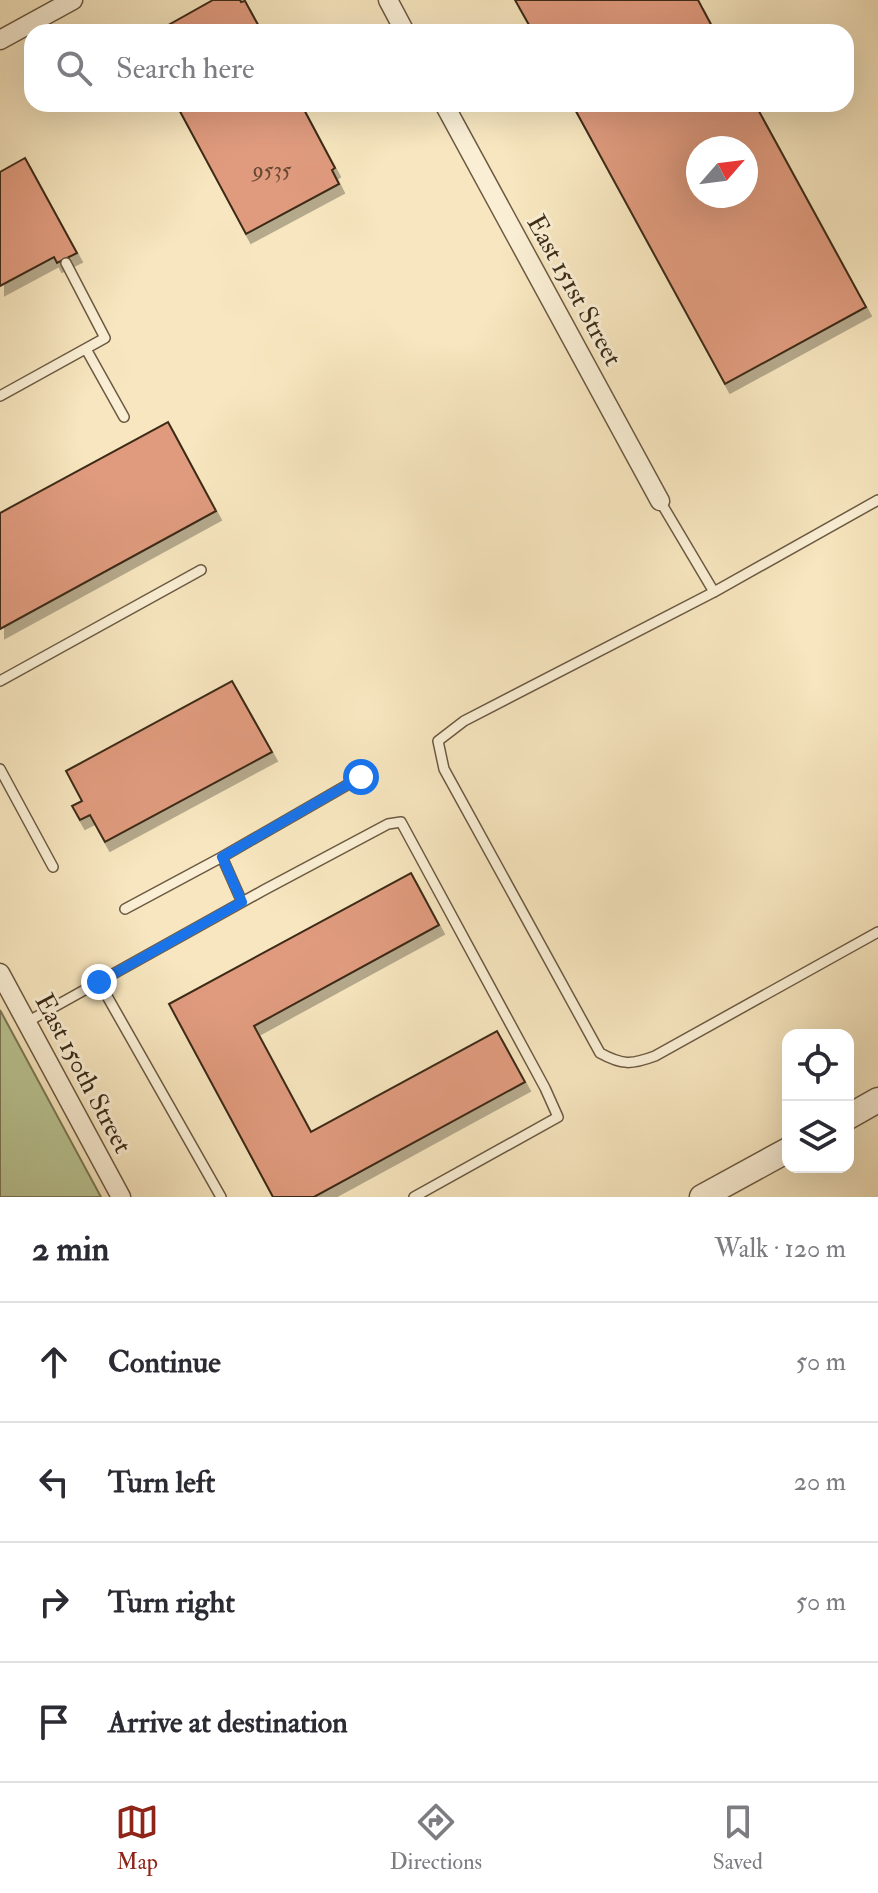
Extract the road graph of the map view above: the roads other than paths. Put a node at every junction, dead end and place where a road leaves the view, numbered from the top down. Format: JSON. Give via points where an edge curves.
{"nodes":[{"id":1,"x":73,"y":0,"type":"edge"},
{"id":2,"x":388,"y":0,"type":"edge"},
{"id":3,"x":29,"y":24,"type":"edge"},
{"id":4,"x":401,"y":24,"type":"edge"},
{"id":5,"x":24,"y":27,"type":"edge"},
{"id":6,"x":0,"y":40,"type":"edge"},
{"id":7,"x":448,"y":112,"type":"edge"},
{"id":8,"x":66,"y":263,"type":"dead end"},
{"id":9,"x":86,"y":349,"type":"junction"},
{"id":10,"x":0,"y":396,"type":"edge"},
{"id":11,"x":124,"y":417,"type":"dead end"},
{"id":12,"x":878,"y":500,"type":"edge"},
{"id":13,"x":660,"y":501,"type":"joint"},
{"id":14,"x":201,"y":570,"type":"dead end"},
{"id":15,"x":714,"y":592,"type":"junction"},
{"id":16,"x":0,"y":681,"type":"edge"},
{"id":17,"x":0,"y":769,"type":"edge"},
{"id":18,"x":361,"y":777,"type":"dead end"},
{"id":19,"x":222,"y":857,"type":"junction"},
{"id":20,"x":53,"y":867,"type":"dead end"},
{"id":21,"x":242,"y":902,"type":"junction"},
{"id":22,"x":125,"y":909,"type":"dead end"},
{"id":23,"x":878,"y":932,"type":"edge"},
{"id":24,"x":0,"y":973,"type":"edge"},
{"id":25,"x":99,"y":982,"type":"junction"},
{"id":26,"x":27,"y":1022,"type":"junction"},
{"id":27,"x":878,"y":1100,"type":"edge"},
{"id":28,"x":854,"y":1114,"type":"edge"},
{"id":29,"x":782,"y":1153,"type":"edge"},
{"id":30,"x":121,"y":1197,"type":"edge"},
{"id":31,"x":221,"y":1197,"type":"edge"},
{"id":32,"x":414,"y":1197,"type":"edge"},
{"id":33,"x":702,"y":1197,"type":"edge"}],
"edges":[{"from":1,"to":3,"type":"street"},
{"from":2,"to":4,"type":"street"},
{"from":5,"to":6,"type":"street"},
{"from":7,"to":13,"type":"street","name":"East 151st Street"},
{"from":8,"to":9,"type":"lane","via":[[105,338]]},
{"from":9,"to":10,"type":"lane"},
{"from":9,"to":11,"type":"lane"},
{"from":12,"to":15,"type":"lane"},
{"from":13,"to":15,"type":"lane"},
{"from":14,"to":16,"type":"lane"},
{"from":15,"to":23,"type":"lane","via":[[464,721],[438,741],[444,769],[600,1053],[617,1062],[655,1056]]},
{"from":17,"to":20,"type":"lane"},
{"from":18,"to":19,"type":"lane"},
{"from":19,"to":21,"type":"lane"},
{"from":19,"to":22,"type":"lane"},
{"from":21,"to":25,"type":"lane"},
{"from":21,"to":32,"type":"lane","via":[[388,824],[401,822],[558,1117]]},
{"from":24,"to":26,"type":"street","name":"East 150th Street"},
{"from":25,"to":26,"type":"lane"},
{"from":25,"to":31,"type":"lane"},
{"from":26,"to":30,"type":"street","name":"East 150th Street"},
{"from":27,"to":28,"type":"street"},
{"from":29,"to":33,"type":"street"}]}
